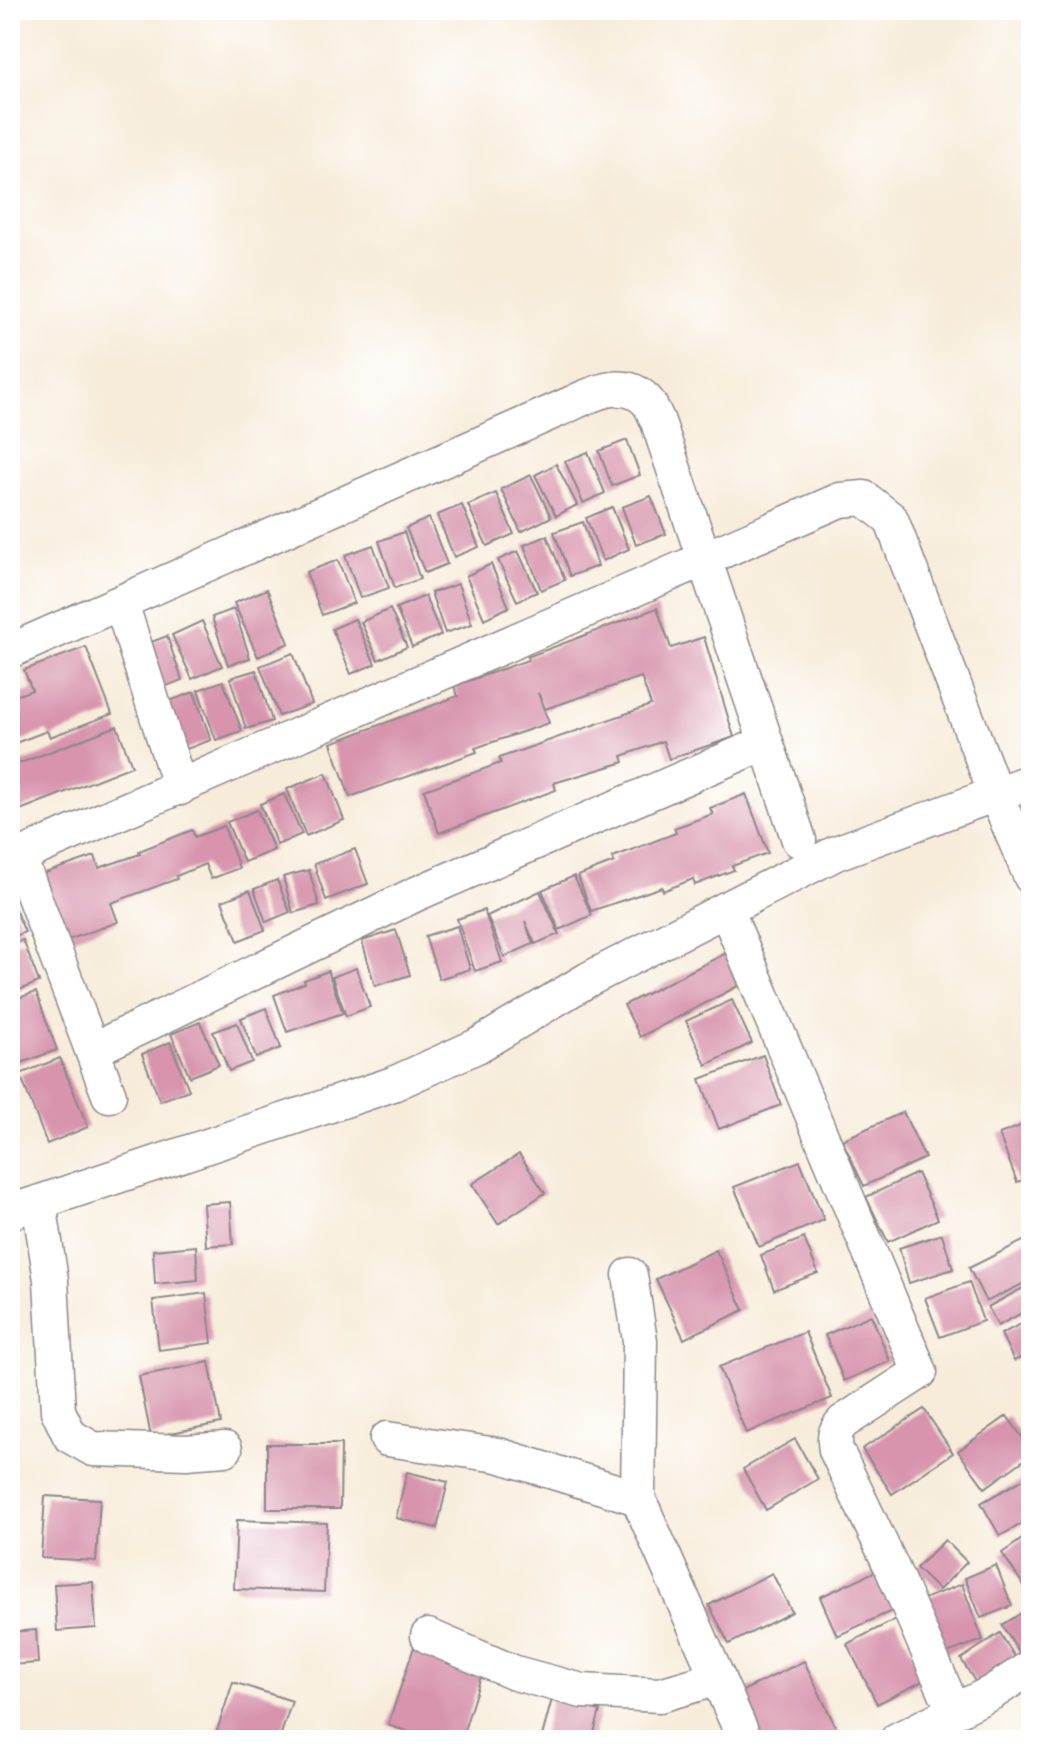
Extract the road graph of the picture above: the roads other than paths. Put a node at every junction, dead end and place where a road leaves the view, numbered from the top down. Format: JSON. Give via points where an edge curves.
{"nodes":[{"id":1,"x":706,"y":560,"type":"junction"},
{"id":2,"x":121,"y":603,"type":"junction"},
{"id":3,"x":10,"y":651,"type":"edge"},
{"id":4,"x":765,"y":743,"type":"junction"},
{"id":5,"x":1031,"y":781,"type":"edge"},
{"id":6,"x":180,"y":788,"type":"junction"},
{"id":7,"x":996,"y":795,"type":"junction"},
{"id":8,"x":799,"y":840,"type":"dead end"},
{"id":9,"x":14,"y":858,"type":"edge"},
{"id":10,"x":1031,"y":877,"type":"edge"},
{"id":11,"x":726,"y":909,"type":"junction"},
{"id":12,"x":93,"y":1050,"type":"junction"},
{"id":13,"x":109,"y":1095,"type":"dead end"},
{"id":14,"x":24,"y":1208,"type":"edge"},
{"id":15,"x":630,"y":1275,"type":"dead end"},
{"id":16,"x":387,"y":1439,"type":"dead end"},
{"id":17,"x":225,"y":1449,"type":"dead end"},
{"id":18,"x":638,"y":1498,"type":"junction"},
{"id":19,"x":428,"y":1636,"type":"dead end"},
{"id":20,"x":1031,"y":1667,"type":"edge"},
{"id":21,"x":718,"y":1678,"type":"junction"},
{"id":22,"x":954,"y":1711,"type":"junction"},
{"id":23,"x":745,"y":1740,"type":"edge"},
{"id":24,"x":897,"y":1740,"type":"edge"}],
"edges":[{"from":1,"to":2,"type":"street","via":[[647,400],[627,388],[609,388]]},
{"from":1,"to":4,"type":"street"},
{"from":1,"to":6,"type":"street"},
{"from":1,"to":7,"type":"street","via":[[840,500],[864,498],[878,508],[891,519]]},
{"from":2,"to":3,"type":"street"},
{"from":2,"to":6,"type":"street"},
{"from":4,"to":8,"type":"street"},
{"from":4,"to":12,"type":"street","via":[[416,894]]},
{"from":5,"to":7,"type":"street"},
{"from":6,"to":9,"type":"street"},
{"from":7,"to":10,"type":"street"},
{"from":7,"to":11,"type":"street","via":[[836,853]]},
{"from":9,"to":12,"type":"street"},
{"from":11,"to":14,"type":"street","via":[[589,979],[477,1046],[393,1084]]},
{"from":11,"to":22,"type":"street","via":[[920,1372],[843,1422],[834,1438]]},
{"from":12,"to":13,"type":"street"},
{"from":14,"to":17,"type":"street","via":[[51,1280],[58,1411],[70,1436],[93,1449]]},
{"from":15,"to":18,"type":"street","via":[[640,1341]]},
{"from":16,"to":18,"type":"street","via":[[498,1455]]},
{"from":18,"to":21,"type":"street"},
{"from":19,"to":21,"type":"street","via":[[515,1673],[582,1691],[660,1695]]},
{"from":20,"to":22,"type":"street"},
{"from":21,"to":23,"type":"street"},
{"from":22,"to":24,"type":"street"}]}
